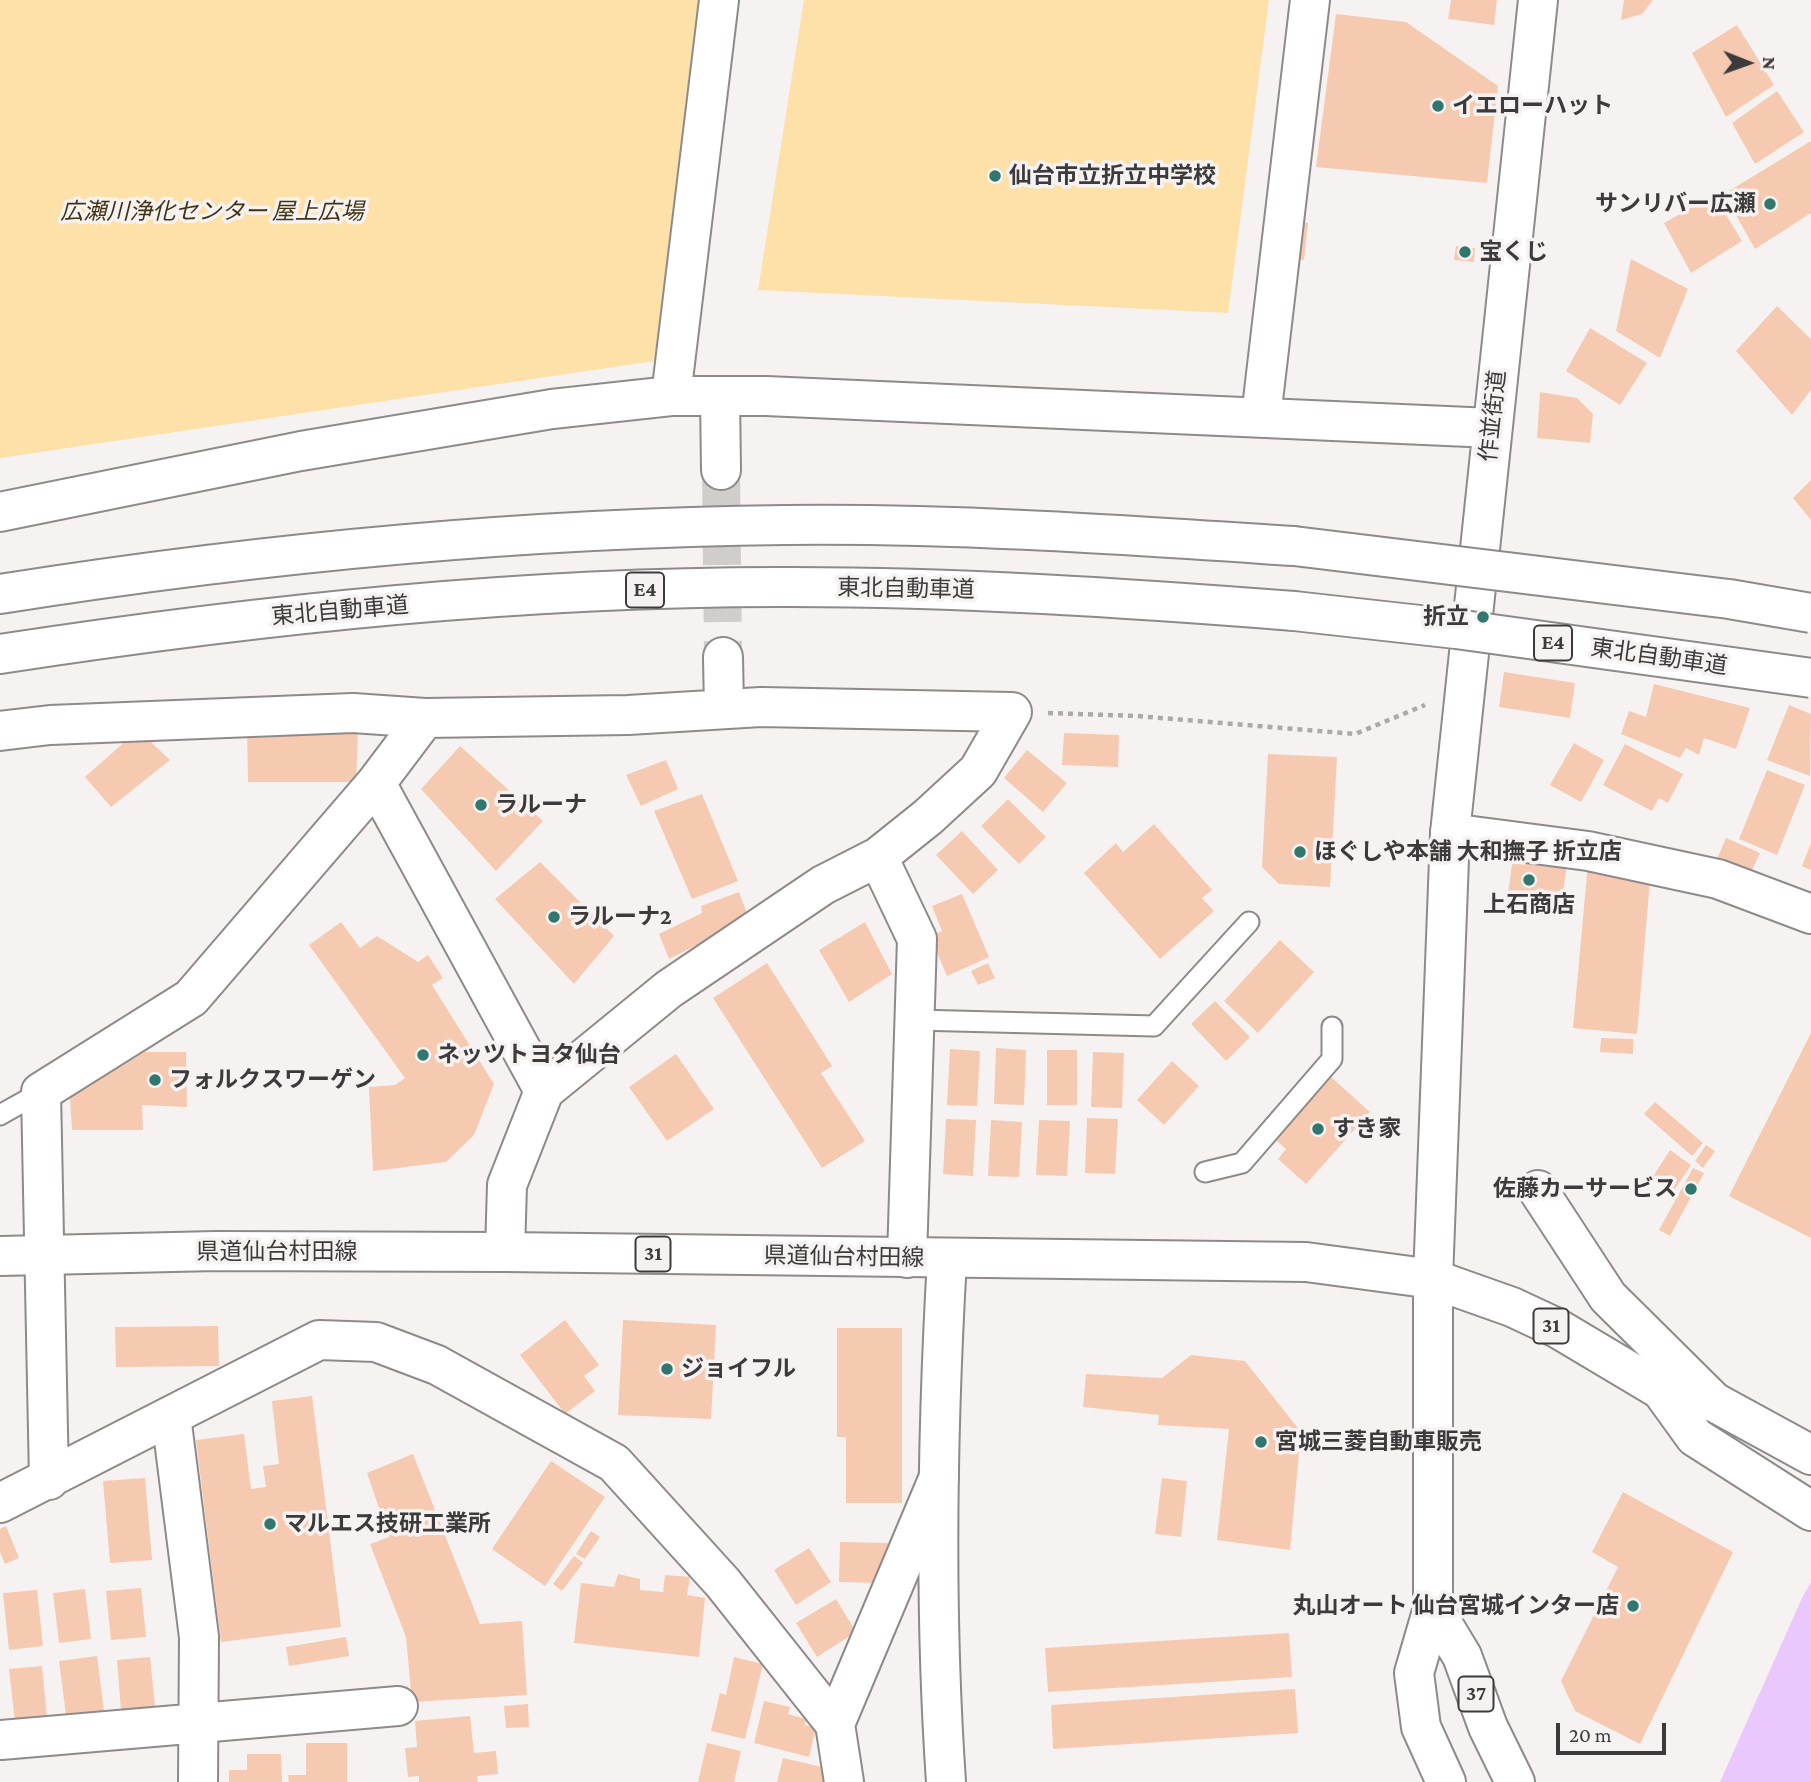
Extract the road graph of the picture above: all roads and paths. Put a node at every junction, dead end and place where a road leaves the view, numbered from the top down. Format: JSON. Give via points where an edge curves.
{"nodes":[{"id":1,"x":719,"y":0,"type":"edge"},
{"id":2,"x":1310,"y":0,"type":"edge"},
{"id":3,"x":1538,"y":0,"type":"edge"},
{"id":4,"x":671,"y":396,"type":"junction"},
{"id":5,"x":720,"y":396,"type":"junction"},
{"id":6,"x":1261,"y":417,"type":"junction"},
{"id":7,"x":1492,"y":428,"type":"junction"},
{"id":8,"x":721,"y":470,"type":"tunnel mouth"},
{"id":9,"x":0,"y":512,"type":"edge"},
{"id":10,"x":0,"y":594,"type":"edge"},
{"id":11,"x":1811,"y":613,"type":"edge"},
{"id":12,"x":0,"y":654,"type":"edge"},
{"id":13,"x":723,"y":657,"type":"tunnel mouth"},
{"id":14,"x":1811,"y":678,"type":"edge"},
{"id":15,"x":1433,"y":701,"type":"dead end"},
{"id":16,"x":724,"y":709,"type":"junction"},
{"id":17,"x":1012,"y":712,"type":"junction"},
{"id":18,"x":425,"y":718,"type":"junction"},
{"id":19,"x":0,"y":732,"type":"edge"},
{"id":20,"x":376,"y":783,"type":"junction"},
{"id":21,"x":1450,"y":832,"type":"junction"},
{"id":22,"x":878,"y":857,"type":"junction"},
{"id":23,"x":1811,"y":914,"type":"edge"},
{"id":24,"x":1250,"y":922,"type":"dead end"},
{"id":25,"x":915,"y":1020,"type":"junction"},
{"id":26,"x":1332,"y":1027,"type":"dead end"},
{"id":27,"x":544,"y":1091,"type":"junction"},
{"id":28,"x":41,"y":1092,"type":"junction"},
{"id":29,"x":0,"y":1115,"type":"edge"},
{"id":30,"x":1205,"y":1172,"type":"dead end"},
{"id":31,"x":1538,"y":1190,"type":"dead end"},
{"id":32,"x":505,"y":1252,"type":"junction"},
{"id":33,"x":44,"y":1254,"type":"junction"},
{"id":34,"x":0,"y":1256,"type":"edge"},
{"id":35,"x":907,"y":1258,"type":"junction"},
{"id":36,"x":947,"y":1259,"type":"junction"},
{"id":37,"x":1433,"y":1279,"type":"junction"},
{"id":38,"x":1661,"y":1390,"type":"junction"},
{"id":39,"x":1714,"y":1402,"type":"junction"},
{"id":40,"x":171,"y":1416,"type":"junction"},
{"id":41,"x":1807,"y":1453,"type":"edge"},
{"id":42,"x":939,"y":1477,"type":"junction"},
{"id":43,"x":49,"y":1480,"type":"junction"},
{"id":44,"x":4,"y":1490,"type":"edge"},
{"id":45,"x":1797,"y":1504,"type":"edge"},
{"id":46,"x":1433,"y":1608,"type":"junction"},
{"id":47,"x":398,"y":1706,"type":"dead end"},
{"id":48,"x":201,"y":1723,"type":"junction"},
{"id":49,"x":835,"y":1724,"type":"junction"},
{"id":50,"x":1,"y":1738,"type":"edge"},
{"id":51,"x":198,"y":1782,"type":"edge"},
{"id":52,"x":844,"y":1782,"type":"edge"},
{"id":53,"x":946,"y":1782,"type":"edge"},
{"id":54,"x":1446,"y":1782,"type":"edge"},
{"id":55,"x":1515,"y":1782,"type":"edge"}],
"edges":[{"from":1,"to":4,"type":"main road"},
{"from":2,"to":6,"type":"main road"},
{"from":3,"to":7,"type":"main road","name":"作並街道"},
{"from":4,"to":5,"type":"main road"},
{"from":4,"to":9,"type":"main road","via":[[552,409],[301,451]]},
{"from":5,"to":6,"type":"main road"},
{"from":5,"to":8,"type":"main road"},
{"from":6,"to":7,"type":"main road"},
{"from":7,"to":21,"type":"main road","name":"作並街道"},
{"from":10,"to":11,"type":"main road","bridge":true,"via":[[265,556],[609,529],[788,525],[1132,535],[1294,547],[1716,597]]},
{"from":12,"to":14,"type":"main road","name":"東北自動車道","number":"E4","bridge":true,"via":[[272,617],[609,591],[791,587],[977,591],[1294,611]]},
{"from":13,"to":16,"type":"main road"},
{"from":15,"to":17,"type":"path","via":[[1356,734],[1137,716]]},
{"from":16,"to":17,"type":"main road"},
{"from":16,"to":18,"type":"main road"},
{"from":17,"to":22,"type":"main road","via":[[978,771]]},
{"from":18,"to":19,"type":"main road","via":[[353,713],[50,725]]},
{"from":18,"to":20,"type":"main road"},
{"from":20,"to":27,"type":"main road"},
{"from":20,"to":28,"type":"main road","via":[[191,999]]},
{"from":21,"to":23,"type":"main road","via":[[1588,851],[1718,879]]},
{"from":21,"to":37,"type":"main road","name":"作並街道"},
{"from":22,"to":25,"type":"main road","via":[[917,939]]},
{"from":22,"to":27,"type":"main road","via":[[823,885],[669,989]]},
{"from":24,"to":25,"type":"lane","via":[[1154,1026]]},
{"from":25,"to":35,"type":"main road"},
{"from":26,"to":30,"type":"lane","via":[[1332,1059],[1242,1164]]},
{"from":27,"to":32,"type":"main road","via":[[507,1185]]},
{"from":28,"to":29,"type":"lane"},
{"from":28,"to":33,"type":"main road"},
{"from":31,"to":39,"type":"main road","via":[[1608,1297]]},
{"from":32,"to":33,"type":"main road","name":"県道仙台村田線","number":"31"},
{"from":32,"to":35,"type":"main road","name":"県道仙台村田線","number":"31"},
{"from":33,"to":34,"type":"main road","name":"県道仙台村田線","number":"31"},
{"from":33,"to":43,"type":"main road"},
{"from":35,"to":36,"type":"main road","name":"県道仙台村田線","number":"31"},
{"from":36,"to":37,"type":"main road","name":"県道仙台村田線","number":"31","via":[[1306,1262]]},
{"from":36,"to":42,"type":"main road"},
{"from":37,"to":38,"type":"main road","name":"県道仙台村田線","number":"31","via":[[1557,1328]]},
{"from":37,"to":46,"type":"main road","name":"作並街道"},
{"from":38,"to":39,"type":"main road","name":"県道仙台村田線","number":"31"},
{"from":38,"to":45,"type":"main road","name":"県道仙台村田線","number":"31","via":[[1695,1437]]},
{"from":39,"to":41,"type":"main road","name":"県道仙台村田線","number":"31"},
{"from":40,"to":43,"type":"main road"},
{"from":40,"to":48,"type":"main road","via":[[199,1637]]},
{"from":40,"to":49,"type":"main road","via":[[318,1340],[376,1342],[437,1365],[614,1463],[723,1583]]},
{"from":42,"to":49,"type":"main road"},
{"from":42,"to":53,"type":"main road","via":[[940,1702]]},
{"from":43,"to":44,"type":"main road"},
{"from":46,"to":54,"type":"main road","name":"作並街道","via":[[1415,1673],[1421,1727]]},
{"from":46,"to":55,"type":"main road","number":"37","via":[[1462,1656],[1488,1727]]},
{"from":47,"to":48,"type":"main road"},
{"from":48,"to":50,"type":"main road"},
{"from":48,"to":51,"type":"main road"},
{"from":49,"to":52,"type":"main road"}]}
